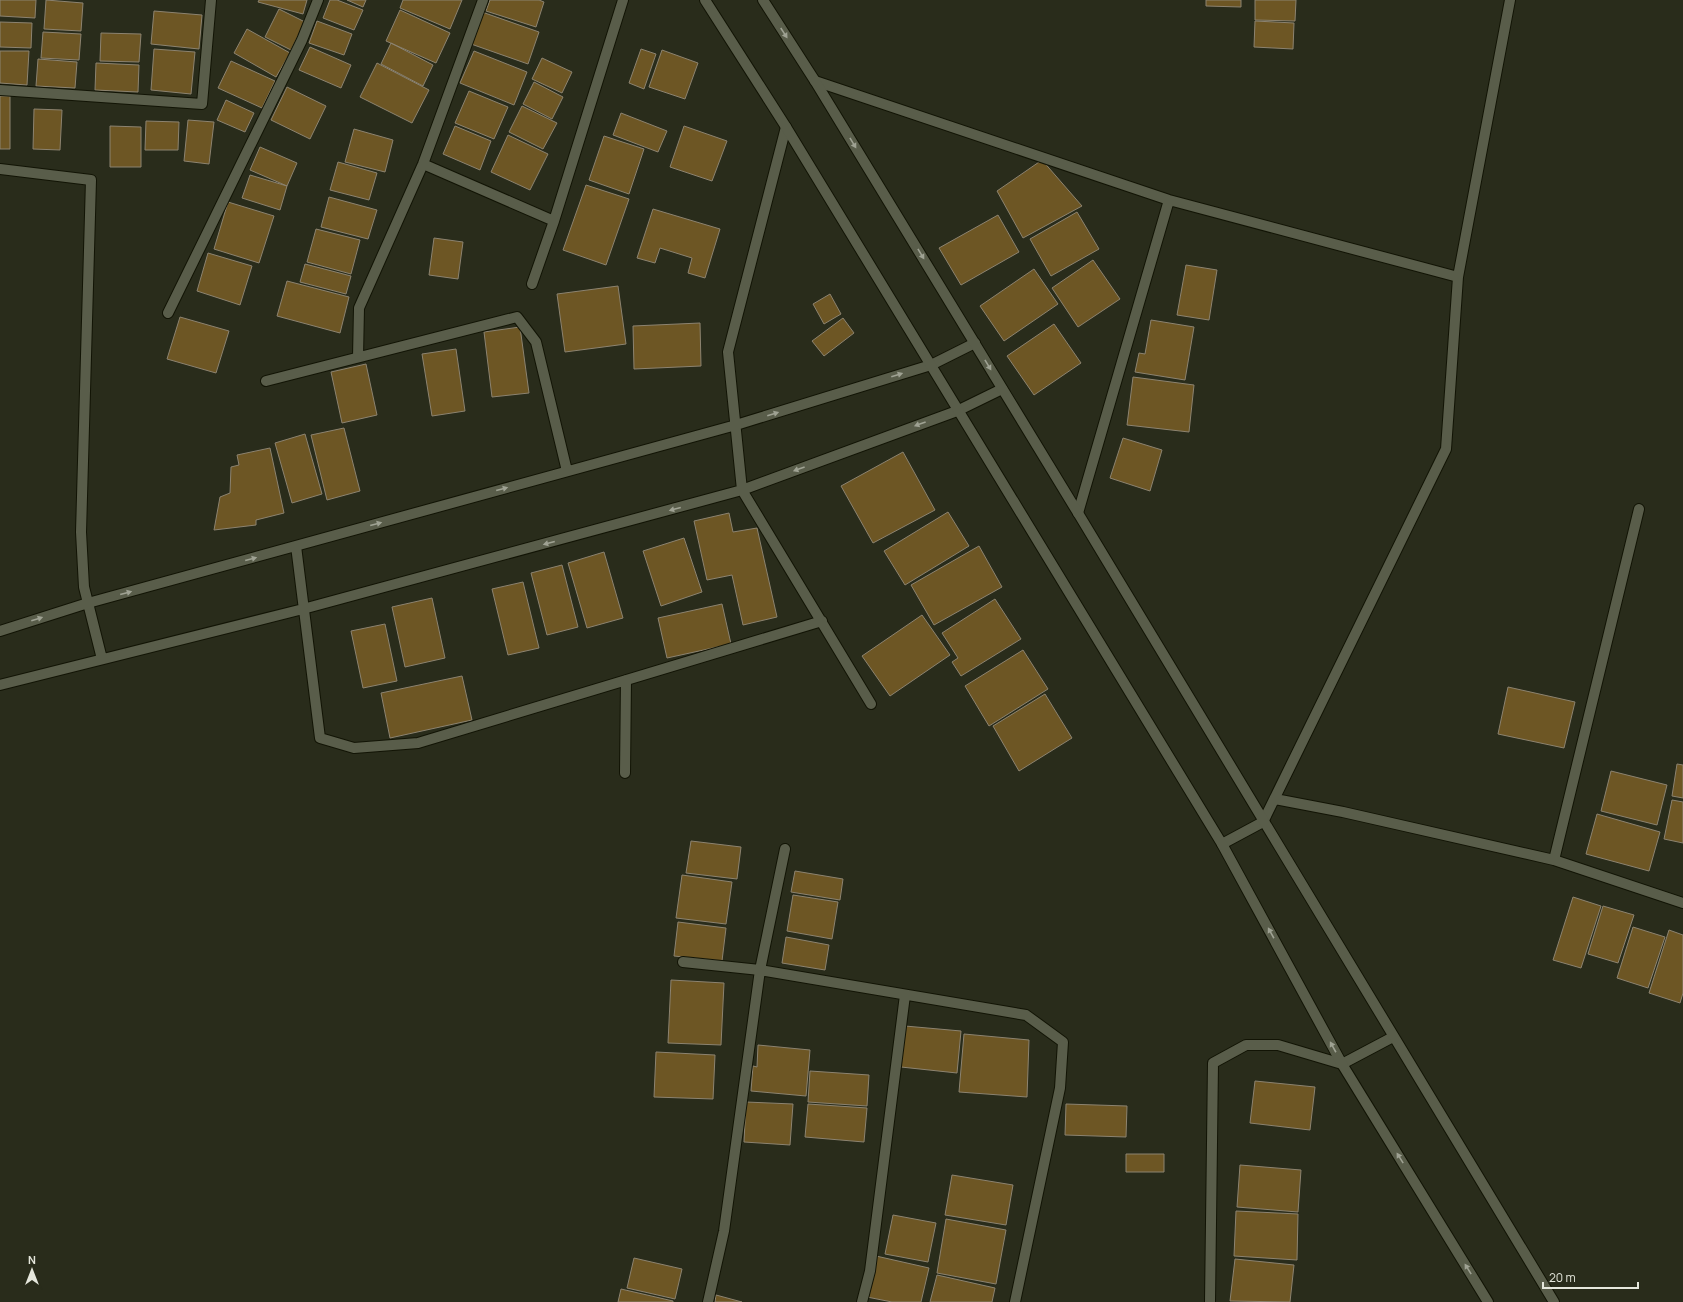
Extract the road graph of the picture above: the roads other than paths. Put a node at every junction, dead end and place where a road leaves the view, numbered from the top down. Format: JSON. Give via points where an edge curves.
{"nodes":[{"id":1,"x":211,"y":0,"type":"edge"},
{"id":2,"x":318,"y":0,"type":"edge"},
{"id":3,"x":483,"y":0,"type":"edge"},
{"id":4,"x":623,"y":0,"type":"edge"},
{"id":5,"x":705,"y":0,"type":"edge"},
{"id":6,"x":763,"y":0,"type":"edge"},
{"id":7,"x":1510,"y":0,"type":"edge"},
{"id":8,"x":815,"y":81,"type":"junction"},
{"id":9,"x":0,"y":90,"type":"edge"},
{"id":10,"x":786,"y":127,"type":"junction"},
{"id":11,"x":423,"y":164,"type":"junction"},
{"id":12,"x":0,"y":169,"type":"edge"},
{"id":13,"x":1169,"y":200,"type":"junction"},
{"id":14,"x":554,"y":222,"type":"junction"},
{"id":15,"x":1458,"y":277,"type":"junction"},
{"id":16,"x":532,"y":284,"type":"dead end"},
{"id":17,"x":168,"y":313,"type":"dead end"},
{"id":18,"x":975,"y":343,"type":"junction"},
{"id":19,"x":358,"y":357,"type":"junction"},
{"id":20,"x":931,"y":365,"type":"junction"},
{"id":21,"x":266,"y":381,"type":"dead end"},
{"id":22,"x":1002,"y":388,"type":"junction"},
{"id":23,"x":957,"y":411,"type":"junction"},
{"id":24,"x":736,"y":425,"type":"junction"},
{"id":25,"x":567,"y":471,"type":"junction"},
{"id":26,"x":742,"y":490,"type":"junction"},
{"id":27,"x":1638,"y":509,"type":"dead end"},
{"id":28,"x":1078,"y":513,"type":"junction"},
{"id":29,"x":296,"y":546,"type":"junction"},
{"id":30,"x":88,"y":603,"type":"junction"},
{"id":31,"x":303,"y":609,"type":"junction"},
{"id":32,"x":822,"y":621,"type":"junction"},
{"id":33,"x":0,"y":631,"type":"edge"},
{"id":34,"x":102,"y":659,"type":"junction"},
{"id":35,"x":626,"y":680,"type":"junction"},
{"id":36,"x":0,"y":685,"type":"edge"},
{"id":37,"x":871,"y":704,"type":"dead end"},
{"id":38,"x":625,"y":773,"type":"dead end"},
{"id":39,"x":1275,"y":798,"type":"junction"},
{"id":40,"x":1263,"y":822,"type":"junction"},
{"id":41,"x":1222,"y":844,"type":"junction"},
{"id":42,"x":784,"y":849,"type":"dead end"},
{"id":43,"x":1554,"y":860,"type":"junction"},
{"id":44,"x":1683,"y":903,"type":"edge"},
{"id":45,"x":683,"y":962,"type":"dead end"},
{"id":46,"x":760,"y":970,"type":"junction"},
{"id":47,"x":905,"y":995,"type":"junction"},
{"id":48,"x":1394,"y":1037,"type":"junction"},
{"id":49,"x":1342,"y":1064,"type":"junction"},
{"id":50,"x":708,"y":1302,"type":"edge"},
{"id":51,"x":862,"y":1302,"type":"edge"},
{"id":52,"x":1015,"y":1302,"type":"edge"},
{"id":53,"x":1210,"y":1302,"type":"edge"},
{"id":54,"x":1488,"y":1302,"type":"edge"},
{"id":55,"x":1554,"y":1302,"type":"edge"}],
"edges":[{"from":1,"to":9,"type":"street","via":[[202,104]]},
{"from":2,"to":17,"type":"street","via":[[302,40]]},
{"from":3,"to":11,"type":"street"},
{"from":4,"to":14,"type":"street"},
{"from":5,"to":10,"type":"street"},
{"from":6,"to":8,"type":"street","one_way":true},
{"from":7,"to":15,"type":"street"},
{"from":8,"to":13,"type":"street"},
{"from":8,"to":18,"type":"street","one_way":true},
{"from":10,"to":20,"type":"street"},
{"from":10,"to":24,"type":"street","via":[[728,352]]},
{"from":11,"to":14,"type":"street"},
{"from":11,"to":19,"type":"street","via":[[359,308]]},
{"from":12,"to":30,"type":"street","via":[[91,180],[81,532],[84,587]]},
{"from":13,"to":15,"type":"street"},
{"from":13,"to":28,"type":"street"},
{"from":14,"to":16,"type":"street"},
{"from":15,"to":39,"type":"street","via":[[1446,449]]},
{"from":18,"to":20,"type":"street"},
{"from":18,"to":22,"type":"street","one_way":true},
{"from":19,"to":21,"type":"street"},
{"from":19,"to":25,"type":"street","via":[[517,317],[536,342]]},
{"from":20,"to":23,"type":"street"},
{"from":24,"to":20,"type":"street","one_way":true},
{"from":22,"to":23,"type":"street"},
{"from":22,"to":28,"type":"street"},
{"from":23,"to":26,"type":"street","one_way":true},
{"from":23,"to":41,"type":"street"},
{"from":24,"to":25,"type":"street"},
{"from":24,"to":26,"type":"street"},
{"from":29,"to":25,"type":"street","one_way":true},
{"from":26,"to":31,"type":"street","one_way":true},
{"from":26,"to":32,"type":"street"},
{"from":27,"to":43,"type":"street"},
{"from":28,"to":40,"type":"street"},
{"from":30,"to":29,"type":"street","one_way":true},
{"from":29,"to":31,"type":"street"},
{"from":33,"to":30,"type":"street","one_way":true},
{"from":30,"to":34,"type":"street"},
{"from":31,"to":34,"type":"street"},
{"from":31,"to":35,"type":"street","via":[[320,738],[354,748],[418,743]]},
{"from":32,"to":35,"type":"street"},
{"from":32,"to":37,"type":"street"},
{"from":34,"to":36,"type":"street"},
{"from":35,"to":38,"type":"street"},
{"from":39,"to":40,"type":"street"},
{"from":39,"to":43,"type":"street"},
{"from":40,"to":41,"type":"street"},
{"from":40,"to":48,"type":"street"},
{"from":49,"to":41,"type":"street","one_way":true},
{"from":42,"to":46,"type":"street"},
{"from":43,"to":44,"type":"street"},
{"from":45,"to":46,"type":"street"},
{"from":46,"to":47,"type":"street"},
{"from":46,"to":50,"type":"street","via":[[724,1231]]},
{"from":47,"to":51,"type":"street","via":[[870,1271]]},
{"from":47,"to":52,"type":"street","via":[[1026,1015],[1063,1042],[1060,1088]]},
{"from":48,"to":49,"type":"street"},
{"from":48,"to":55,"type":"street"},
{"from":49,"to":53,"type":"street","via":[[1278,1045],[1246,1045],[1213,1063]]},
{"from":54,"to":49,"type":"street","one_way":true}]}
